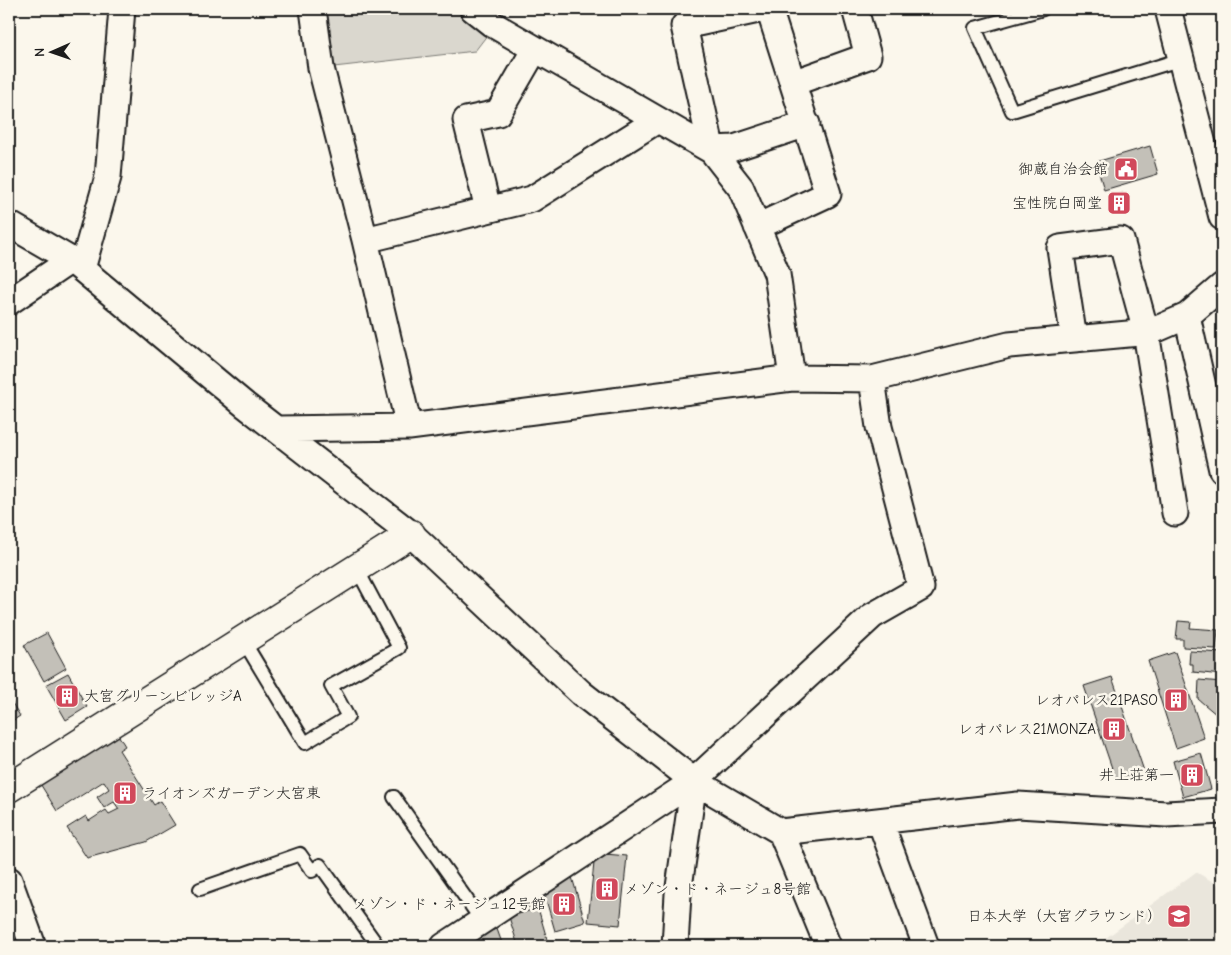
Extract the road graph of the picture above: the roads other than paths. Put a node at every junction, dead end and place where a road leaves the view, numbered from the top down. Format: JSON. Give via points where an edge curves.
{"nodes":[{"id":1,"x":122,"y":9,"type":"edge"},
{"id":2,"x":313,"y":9,"type":"edge"},
{"id":3,"x":473,"y":9,"type":"edge"},
{"id":4,"x":763,"y":9,"type":"edge"},
{"id":5,"x":769,"y":9,"type":"edge"},
{"id":6,"x":854,"y":9,"type":"edge"},
{"id":7,"x":1043,"y":9,"type":"edge"},
{"id":8,"x":1168,"y":9,"type":"edge"},
{"id":9,"x":535,"y":50,"type":"junction"},
{"id":10,"x":1182,"y":59,"type":"junction"},
{"id":11,"x":793,"y":83,"type":"junction"},
{"id":12,"x":656,"y":121,"type":"junction"},
{"id":13,"x":807,"y":124,"type":"junction"},
{"id":14,"x":712,"y":151,"type":"junction"},
{"id":15,"x":1218,"y":175,"type":"edge"},
{"id":16,"x":488,"y":209,"type":"junction"},
{"id":17,"x":1222,"y":217,"type":"edge"},
{"id":18,"x":9,"y":224,"type":"edge"},
{"id":19,"x":758,"y":227,"type":"junction"},
{"id":20,"x":365,"y":240,"type":"junction"},
{"id":21,"x":76,"y":265,"type":"junction"},
{"id":22,"x":1222,"y":286,"type":"edge"},
{"id":23,"x":9,"y":302,"type":"edge"},
{"id":24,"x":1187,"y":316,"type":"junction"},
{"id":25,"x":1146,"y":332,"type":"junction"},
{"id":26,"x":1074,"y":339,"type":"junction"},
{"id":27,"x":792,"y":378,"type":"junction"},
{"id":28,"x":872,"y":379,"type":"junction"},
{"id":29,"x":409,"y":427,"type":"junction"},
{"id":30,"x":279,"y":429,"type":"junction"},
{"id":31,"x":1222,"y":470,"type":"edge"},
{"id":32,"x":1174,"y":513,"type":"dead end"},
{"id":33,"x":411,"y":534,"type":"junction"},
{"id":34,"x":358,"y":569,"type":"junction"},
{"id":35,"x":243,"y":640,"type":"junction"},
{"id":36,"x":694,"y":781,"type":"junction"},
{"id":37,"x":9,"y":788,"type":"edge"},
{"id":38,"x":394,"y":797,"type":"dead end"},
{"id":39,"x":1222,"y":811,"type":"edge"},
{"id":40,"x":880,"y":821,"type":"junction"},
{"id":41,"x":781,"y":832,"type":"junction"},
{"id":42,"x":9,"y":880,"type":"edge"},
{"id":43,"x":200,"y":888,"type":"dead end"},
{"id":44,"x":482,"y":921,"type":"junction"},
{"id":45,"x":33,"y":946,"type":"edge"},
{"id":46,"x":378,"y":946,"type":"edge"},
{"id":47,"x":444,"y":946,"type":"edge"},
{"id":48,"x":675,"y":946,"type":"edge"},
{"id":49,"x":827,"y":946,"type":"edge"},
{"id":50,"x":926,"y":946,"type":"edge"}],
"edges":[{"from":1,"to":21,"type":"street","via":[[108,177]]},
{"from":2,"to":20,"type":"street","via":[[320,68]]},
{"from":3,"to":9,"type":"street"},
{"from":4,"to":14,"type":"street","via":[[684,26]]},
{"from":5,"to":11,"type":"street"},
{"from":6,"to":11,"type":"street","via":[[868,56]]},
{"from":7,"to":10,"type":"lane","via":[[975,28],[1012,111]]},
{"from":8,"to":10,"type":"street"},
{"from":9,"to":12,"type":"street"},
{"from":9,"to":16,"type":"street","via":[[498,112],[466,120]]},
{"from":10,"to":15,"type":"street"},
{"from":11,"to":13,"type":"street"},
{"from":12,"to":14,"type":"street"},
{"from":12,"to":16,"type":"street","via":[[532,199]]},
{"from":13,"to":14,"type":"street","via":[[734,148]]},
{"from":13,"to":19,"type":"street","via":[[828,194]]},
{"from":14,"to":19,"type":"street","via":[[741,188]]},
{"from":15,"to":17,"type":"street"},
{"from":16,"to":20,"type":"street"},
{"from":18,"to":21,"type":"street"},
{"from":19,"to":27,"type":"street","via":[[778,274]]},
{"from":20,"to":29,"type":"street"},
{"from":21,"to":23,"type":"street"},
{"from":21,"to":30,"type":"street","via":[[245,405]]},
{"from":22,"to":24,"type":"street"},
{"from":24,"to":25,"type":"street"},
{"from":24,"to":31,"type":"street"},
{"from":25,"to":26,"type":"street"},
{"from":25,"to":26,"type":"street","via":[[1121,240],[1060,248]]},
{"from":25,"to":32,"type":"street"},
{"from":26,"to":28,"type":"street","via":[[1009,345]]},
{"from":27,"to":28,"type":"street"},
{"from":27,"to":29,"type":"street"},
{"from":28,"to":36,"type":"street","via":[[879,427],[921,588],[872,616]]},
{"from":29,"to":30,"type":"street"},
{"from":30,"to":33,"type":"street"},
{"from":33,"to":34,"type":"street"},
{"from":33,"to":36,"type":"street","via":[[581,693]]},
{"from":34,"to":35,"type":"street"},
{"from":34,"to":35,"type":"lane","via":[[399,648],[331,686],[348,717],[305,743]]},
{"from":35,"to":37,"type":"street"},
{"from":36,"to":41,"type":"street"},
{"from":36,"to":44,"type":"street"},
{"from":36,"to":48,"type":"street","via":[[678,894]]},
{"from":38,"to":44,"type":"lane"},
{"from":39,"to":40,"type":"street","via":[[1166,814],[1018,804]]},
{"from":40,"to":41,"type":"street"},
{"from":40,"to":50,"type":"street"},
{"from":41,"to":49,"type":"street"},
{"from":42,"to":45,"type":"street"},
{"from":43,"to":46,"type":"lane","via":[[300,854],[312,871],[320,865]]},
{"from":44,"to":47,"type":"street"}]}
